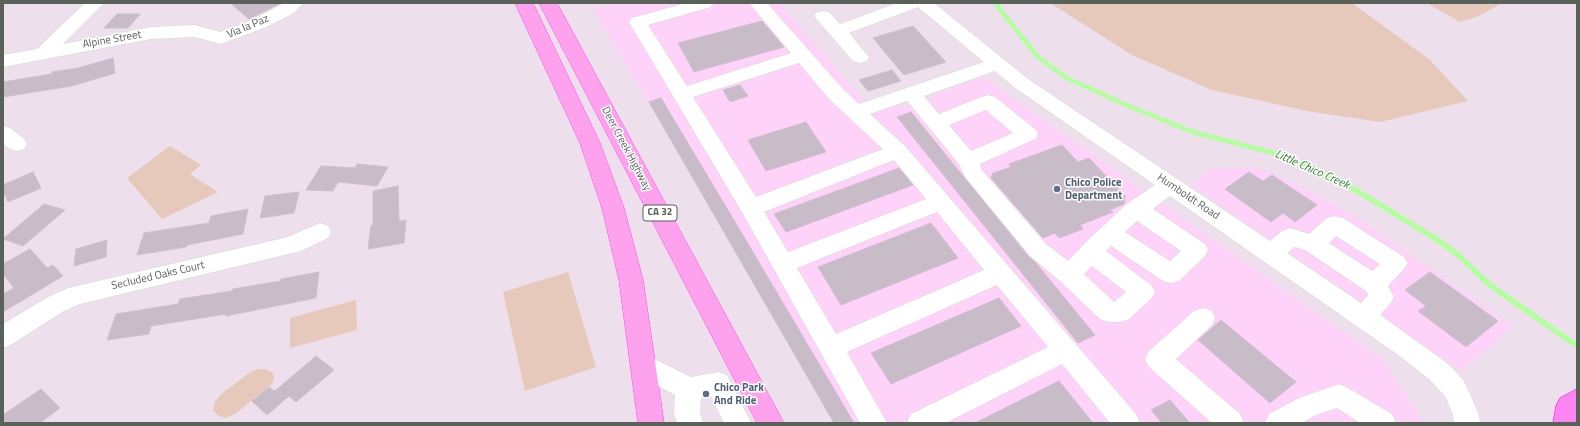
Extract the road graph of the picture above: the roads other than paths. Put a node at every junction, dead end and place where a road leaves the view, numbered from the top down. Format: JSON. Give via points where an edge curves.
{"nodes":[{"id":1,"x":95,"y":3,"type":"edge"},
{"id":2,"x":295,"y":3,"type":"edge"},
{"id":3,"x":524,"y":3,"type":"edge"},
{"id":4,"x":548,"y":3,"type":"edge"},
{"id":5,"x":705,"y":3,"type":"edge"},
{"id":6,"x":758,"y":3,"type":"edge"},
{"id":7,"x":913,"y":3,"type":"edge"},
{"id":8,"x":923,"y":3,"type":"edge"},
{"id":9,"x":823,"y":16,"type":"dead end"},
{"id":10,"x":837,"y":31,"type":"junction"},
{"id":11,"x":221,"y":38,"type":"joint"},
{"id":12,"x":43,"y":53,"type":"junction"},
{"id":13,"x":803,"y":55,"type":"junction"},
{"id":14,"x":860,"y":57,"type":"dead end"},
{"id":15,"x":3,"y":61,"type":"edge"},
{"id":16,"x":998,"y":64,"type":"junction"},
{"id":17,"x":911,"y":93,"type":"junction"},
{"id":18,"x":682,"y":94,"type":"junction"},
{"id":19,"x":855,"y":112,"type":"junction"},
{"id":20,"x":937,"y":122,"type":"junction"},
{"id":21,"x":898,"y":151,"type":"junction"},
{"id":22,"x":968,"y":161,"type":"junction"},
{"id":23,"x":1170,"y":185,"type":"junction"},
{"id":24,"x":940,"y":202,"type":"junction"},
{"id":25,"x":752,"y":208,"type":"junction"},
{"id":26,"x":1136,"y":209,"type":"junction"},
{"id":27,"x":320,"y":232,"type":"dead end"},
{"id":28,"x":1110,"y":234,"type":"junction"},
{"id":29,"x":1313,"y":244,"type":"junction"},
{"id":30,"x":1091,"y":252,"type":"junction"},
{"id":31,"x":1271,"y":254,"type":"junction"},
{"id":32,"x":783,"y":264,"type":"junction"},
{"id":33,"x":1000,"y":273,"type":"junction"},
{"id":34,"x":1069,"y":275,"type":"junction"},
{"id":35,"x":1374,"y":284,"type":"junction"},
{"id":36,"x":1363,"y":317,"type":"junction"},
{"id":37,"x":1202,"y":318,"type":"dead end"},
{"id":38,"x":3,"y":337,"type":"edge"},
{"id":39,"x":831,"y":348,"type":"junction"},
{"id":40,"x":1065,"y":350,"type":"junction"},
{"id":41,"x":644,"y":365,"type":"junction"},
{"id":42,"x":689,"y":389,"type":"junction"},
{"id":43,"x":1577,"y":401,"type":"edge"},
{"id":44,"x":651,"y":423,"type":"edge"},
{"id":45,"x":690,"y":423,"type":"edge"},
{"id":46,"x":738,"y":423,"type":"edge"},
{"id":47,"x":771,"y":423,"type":"edge"},
{"id":48,"x":874,"y":423,"type":"edge"},
{"id":49,"x":920,"y":423,"type":"edge"},
{"id":50,"x":1127,"y":423,"type":"edge"},
{"id":51,"x":1230,"y":423,"type":"edge"},
{"id":52,"x":1278,"y":423,"type":"edge"},
{"id":53,"x":1383,"y":423,"type":"edge"},
{"id":54,"x":1467,"y":423,"type":"edge"},
{"id":55,"x":1566,"y":423,"type":"edge"}],
"edges":[{"from":1,"to":12,"type":"street"},
{"from":2,"to":11,"type":"street","name":"Via la Paz","via":[[258,24]]},
{"from":3,"to":41,"type":"main road","via":[[590,143],[613,208],[631,280]]},
{"from":4,"to":47,"type":"main road","name":"Deer Creek Highway","number":"CA 32"},
{"from":5,"to":18,"type":"street","via":[[638,22]]},
{"from":6,"to":13,"type":"street"},
{"from":7,"to":10,"type":"street"},
{"from":8,"to":16,"type":"street","name":"Humboldt Road"},
{"from":9,"to":10,"type":"street"},
{"from":10,"to":14,"type":"street"},
{"from":11,"to":12,"type":"street","name":"Alpine Street","via":[[195,31],[151,33]]},
{"from":12,"to":15,"type":"street","name":"Alpine Street"},
{"from":13,"to":18,"type":"street"},
{"from":13,"to":19,"type":"street"},
{"from":16,"to":17,"type":"street"},
{"from":16,"to":23,"type":"street","name":"Humboldt Road","via":[[1021,83]]},
{"from":17,"to":19,"type":"street"},
{"from":17,"to":20,"type":"street"},
{"from":18,"to":25,"type":"street"},
{"from":19,"to":21,"type":"street"},
{"from":20,"to":22,"type":"street"},
{"from":20,"to":22,"type":"street","via":[[988,102],[1028,134]]},
{"from":21,"to":24,"type":"street"},
{"from":21,"to":25,"type":"street"},
{"from":22,"to":34,"type":"street","via":[[972,172],[1038,250]]},
{"from":23,"to":26,"type":"street"},
{"from":23,"to":31,"type":"street","name":"Humboldt Road"},
{"from":24,"to":32,"type":"street"},
{"from":24,"to":33,"type":"street"},
{"from":25,"to":32,"type":"street"},
{"from":26,"to":28,"type":"street"},
{"from":26,"to":28,"type":"street","via":[[1197,250],[1171,274]]},
{"from":27,"to":38,"type":"street","name":"Secluded Oaks Court","via":[[293,245],[76,295],[56,304]]},
{"from":28,"to":30,"type":"street"},
{"from":29,"to":31,"type":"street","via":[[1290,237]]},
{"from":29,"to":35,"type":"street"},
{"from":29,"to":35,"type":"street","via":[[1335,224],[1396,263]]},
{"from":30,"to":34,"type":"street"},
{"from":30,"to":34,"type":"street","via":[[1143,292],[1120,312],[1109,312]]},
{"from":31,"to":36,"type":"street","name":"Humboldt Road"},
{"from":32,"to":39,"type":"street"},
{"from":33,"to":39,"type":"street"},
{"from":33,"to":40,"type":"street"},
{"from":35,"to":36,"type":"street","via":[[1382,297]]},
{"from":36,"to":54,"type":"street","name":"Humboldt Road","via":[[1438,371],[1455,390]]},
{"from":37,"to":51,"type":"street","via":[[1158,359]]},
{"from":39,"to":48,"type":"street"},
{"from":40,"to":49,"type":"street"},
{"from":40,"to":50,"type":"street"},
{"from":41,"to":42,"type":"street"},
{"from":41,"to":44,"type":"main road"},
{"from":42,"to":45,"type":"street","via":[[687,413]]},
{"from":42,"to":46,"type":"street","via":[[718,383]]},
{"from":43,"to":55,"type":"highway","via":[[1569,406]]},
{"from":52,"to":53,"type":"street","via":[[1308,406],[1339,396]]}]}
